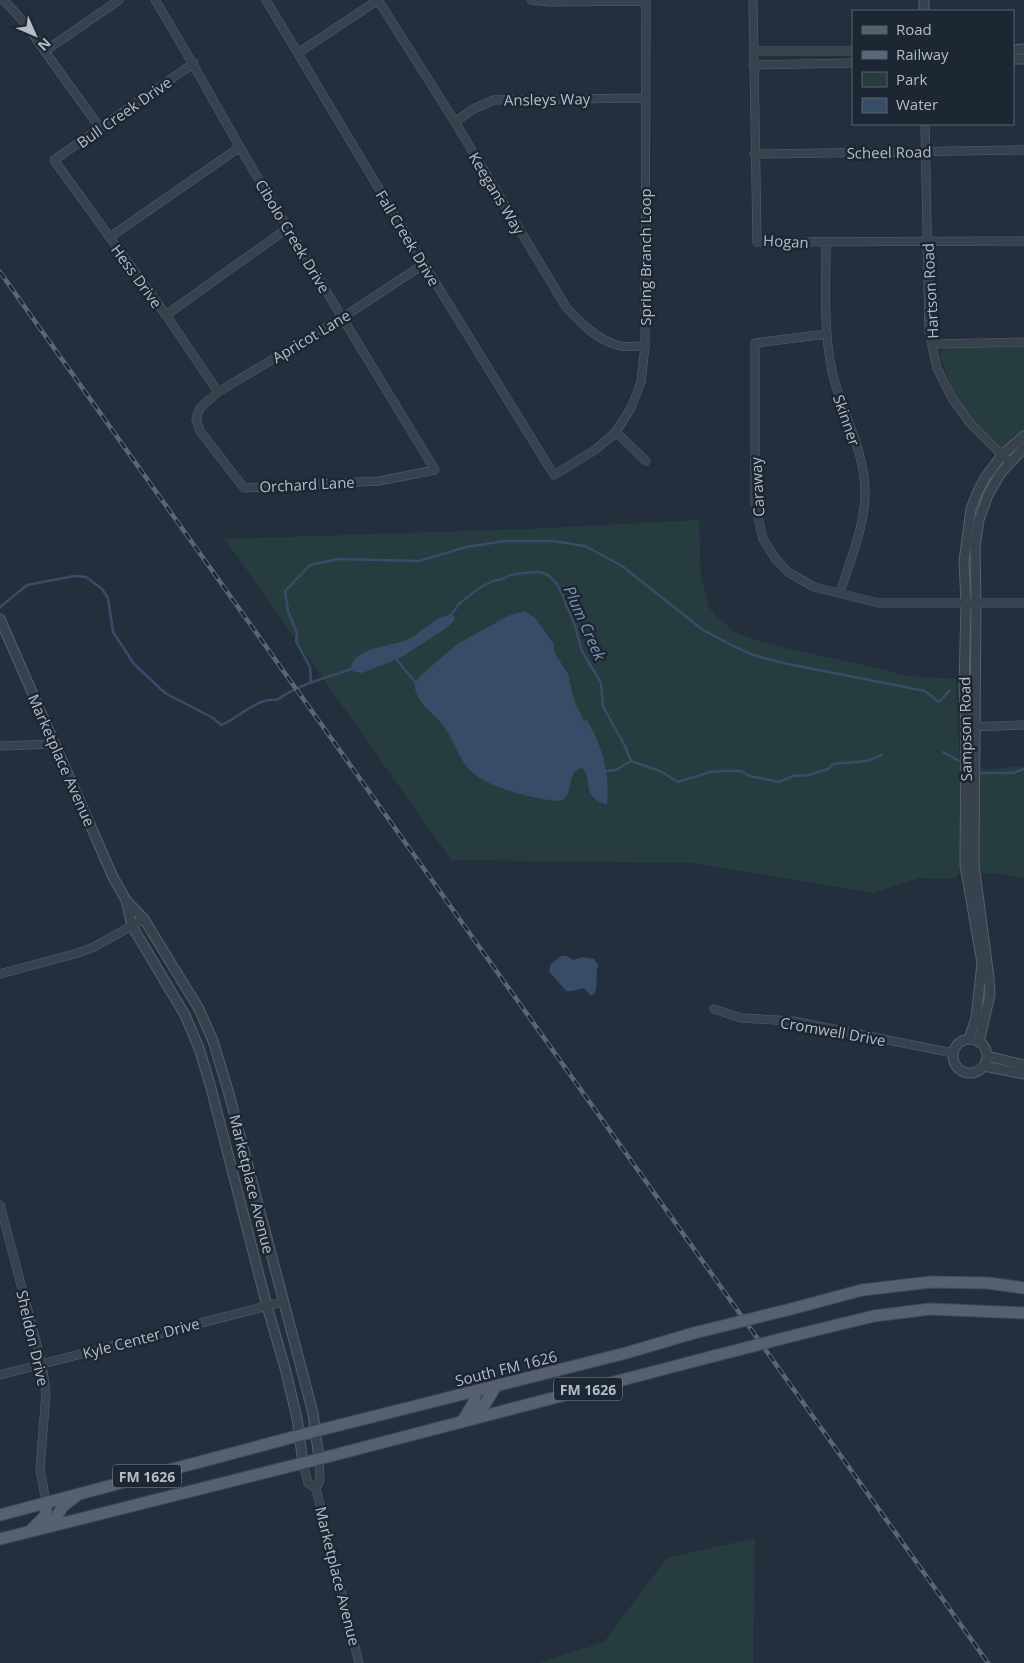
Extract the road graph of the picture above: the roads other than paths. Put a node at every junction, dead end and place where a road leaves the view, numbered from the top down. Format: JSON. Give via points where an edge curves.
{"nodes":[{"id":1,"x":2,"y":0,"type":"edge"},
{"id":2,"x":119,"y":0,"type":"edge"},
{"id":3,"x":155,"y":0,"type":"edge"},
{"id":4,"x":266,"y":0,"type":"edge"},
{"id":5,"x":378,"y":0,"type":"edge"},
{"id":6,"x":531,"y":0,"type":"edge"},
{"id":7,"x":646,"y":0,"type":"edge"},
{"id":8,"x":753,"y":0,"type":"edge"},
{"id":9,"x":45,"y":51,"type":"junction"},
{"id":10,"x":754,"y":51,"type":"junction"},
{"id":11,"x":852,"y":51,"type":"edge"},
{"id":12,"x":298,"y":53,"type":"junction"},
{"id":13,"x":194,"y":63,"type":"junction"},
{"id":14,"x":852,"y":63,"type":"edge"},
{"id":15,"x":753,"y":65,"type":"junction"},
{"id":16,"x":645,"y":98,"type":"junction"},
{"id":17,"x":454,"y":122,"type":"junction"},
{"id":18,"x":926,"y":125,"type":"edge"},
{"id":19,"x":100,"y":128,"type":"junction"},
{"id":20,"x":240,"y":146,"type":"junction"},
{"id":21,"x":1024,"y":150,"type":"edge"},
{"id":22,"x":926,"y":152,"type":"junction"},
{"id":23,"x":754,"y":154,"type":"junction"},
{"id":24,"x":54,"y":160,"type":"joint"},
{"id":25,"x":288,"y":228,"type":"junction"},
{"id":26,"x":110,"y":238,"type":"junction"},
{"id":27,"x":1024,"y":241,"type":"edge"},
{"id":28,"x":826,"y":242,"type":"junction"},
{"id":29,"x":927,"y":242,"type":"junction"},
{"id":30,"x":424,"y":264,"type":"junction"},
{"id":31,"x":166,"y":315,"type":"junction"},
{"id":32,"x":342,"y":318,"type":"junction"},
{"id":33,"x":827,"y":334,"type":"junction"},
{"id":34,"x":1024,"y":342,"type":"edge"},
{"id":35,"x":931,"y":344,"type":"junction"},
{"id":36,"x":645,"y":346,"type":"junction"},
{"id":37,"x":218,"y":392,"type":"junction"},
{"id":38,"x":200,"y":408,"type":"joint"},
{"id":39,"x":616,"y":432,"type":"junction"},
{"id":40,"x":1024,"y":436,"type":"edge"},
{"id":41,"x":1024,"y":448,"type":"edge"},
{"id":42,"x":1002,"y":454,"type":"junction"},
{"id":43,"x":646,"y":461,"type":"dead end"},
{"id":44,"x":1009,"y":462,"type":"junction"},
{"id":45,"x":435,"y":470,"type":"joint"},
{"id":46,"x":554,"y":475,"type":"joint"},
{"id":47,"x":840,"y":594,"type":"junction"},
{"id":48,"x":966,"y":603,"type":"junction"},
{"id":49,"x":976,"y":603,"type":"junction"},
{"id":50,"x":1024,"y":603,"type":"edge"},
{"id":51,"x":0,"y":619,"type":"edge"},
{"id":52,"x":1024,"y":725,"type":"edge"},
{"id":53,"x":976,"y":726,"type":"junction"},
{"id":54,"x":966,"y":727,"type":"junction"},
{"id":55,"x":54,"y":744,"type":"junction"},
{"id":56,"x":0,"y":746,"type":"edge"},
{"id":57,"x":126,"y":900,"type":"junction"},
{"id":58,"x":144,"y":919,"type":"junction"},
{"id":59,"x":132,"y":926,"type":"junction"},
{"id":60,"x":0,"y":974,"type":"edge"},
{"id":61,"x":714,"y":1009,"type":"dead end"},
{"id":62,"x":974,"y":1041,"type":"junction"},
{"id":63,"x":954,"y":1053,"type":"junction"},
{"id":64,"x":987,"y":1056,"type":"junction"},
{"id":65,"x":1024,"y":1065,"type":"edge"},
{"id":66,"x":984,"y":1066,"type":"junction"},
{"id":67,"x":1024,"y":1074,"type":"edge"},
{"id":68,"x":0,"y":1205,"type":"edge"},
{"id":69,"x":1024,"y":1288,"type":"edge"},
{"id":70,"x":282,"y":1302,"type":"junction"},
{"id":71,"x":267,"y":1306,"type":"junction"},
{"id":72,"x":1024,"y":1313,"type":"edge"},
{"id":73,"x":42,"y":1364,"type":"junction"},
{"id":74,"x":0,"y":1375,"type":"edge"},
{"id":75,"x":496,"y":1386,"type":"junction"},
{"id":76,"x":476,"y":1391,"type":"junction"},
{"id":77,"x":480,"y":1417,"type":"junction"},
{"id":78,"x":462,"y":1422,"type":"junction"},
{"id":79,"x":316,"y":1431,"type":"junction"},
{"id":80,"x":299,"y":1436,"type":"junction"},
{"id":81,"x":319,"y":1459,"type":"junction"},
{"id":82,"x":303,"y":1463,"type":"junction"},
{"id":83,"x":316,"y":1489,"type":"junction"},
{"id":84,"x":81,"y":1493,"type":"junction"},
{"id":85,"x":46,"y":1502,"type":"junction"},
{"id":86,"x":0,"y":1515,"type":"edge"},
{"id":87,"x":51,"y":1526,"type":"junction"},
{"id":88,"x":30,"y":1531,"type":"junction"},
{"id":89,"x":0,"y":1539,"type":"edge"},
{"id":90,"x":359,"y":1663,"type":"edge"}],
"edges":[{"from":1,"to":9,"type":"street"},
{"from":2,"to":9,"type":"street"},
{"from":3,"to":13,"type":"street","name":"Cibolo Creek Drive"},
{"from":4,"to":12,"type":"street","name":"Fall Creek Drive"},
{"from":5,"to":12,"type":"street"},
{"from":5,"to":17,"type":"street","name":"Keegans Way"},
{"from":6,"to":7,"type":"street"},
{"from":7,"to":16,"type":"street","name":"Spring Branch Loop"},
{"from":8,"to":10,"type":"street","name":"Hogan"},
{"from":9,"to":19,"type":"street"},
{"from":10,"to":11,"type":"street"},
{"from":10,"to":15,"type":"street","name":"Hogan"},
{"from":12,"to":30,"type":"street","name":"Fall Creek Drive"},
{"from":13,"to":19,"type":"street","name":"Bull Creek Drive"},
{"from":13,"to":20,"type":"street","name":"Cibolo Creek Drive"},
{"from":14,"to":15,"type":"street"},
{"from":15,"to":23,"type":"street","name":"Hogan"},
{"from":16,"to":17,"type":"street","name":"Ansleys Way","via":[[494,100]]},
{"from":16,"to":36,"type":"street","name":"Spring Branch Loop"},
{"from":17,"to":36,"type":"street","name":"Keegans Way","via":[[566,307],[584,327],[599,337],[618,346]]},
{"from":18,"to":22,"type":"street","name":"Hartson Road"},
{"from":19,"to":24,"type":"street","name":"Bull Creek Drive"},
{"from":20,"to":25,"type":"street","name":"Cibolo Creek Drive"},
{"from":20,"to":26,"type":"street"},
{"from":21,"to":22,"type":"street","name":"Scheel Road"},
{"from":22,"to":23,"type":"street","name":"Scheel Road"},
{"from":22,"to":29,"type":"street","name":"Hartson Road"},
{"from":23,"to":28,"type":"street","name":"Hogan","via":[[757,242]]},
{"from":24,"to":26,"type":"street","name":"Hess Drive"},
{"from":25,"to":31,"type":"street"},
{"from":25,"to":32,"type":"street","name":"Cibolo Creek Drive"},
{"from":26,"to":31,"type":"street","name":"Hess Drive"},
{"from":27,"to":29,"type":"street","name":"Hogan"},
{"from":28,"to":29,"type":"street","name":"Hogan"},
{"from":28,"to":33,"type":"street","name":"Skinner"},
{"from":29,"to":35,"type":"street","name":"Hartson Road"},
{"from":30,"to":32,"type":"street","name":"Apricot Lane"},
{"from":30,"to":46,"type":"street","name":"Fall Creek Drive"},
{"from":31,"to":37,"type":"street","name":"Hess Drive"},
{"from":32,"to":37,"type":"street","name":"Apricot Lane"},
{"from":32,"to":45,"type":"street","name":"Cibolo Creek Drive"},
{"from":33,"to":47,"type":"street","name":"Skinner","via":[[836,385],[864,471],[865,497],[860,527]]},
{"from":33,"to":47,"type":"street","name":"Caraway","via":[[755,343],[755,504],[763,539],[781,565],[814,587]]},
{"from":34,"to":35,"type":"street"},
{"from":35,"to":42,"type":"street","name":"Hartson Road","via":[[937,368],[952,398],[970,423]]},
{"from":36,"to":39,"type":"street","name":"Spring Branch Loop","via":[[641,382],[631,408]]},
{"from":37,"to":38,"type":"street","name":"Apricot Lane"},
{"from":38,"to":45,"type":"street","name":"Orchard Lane","via":[[196,419],[200,431],[244,488],[379,481]]},
{"from":39,"to":43,"type":"street"},
{"from":39,"to":46,"type":"street","name":"Spring Branch Loop","via":[[595,450]]},
{"from":40,"to":42,"type":"street","name":"Sampson Road"},
{"from":41,"to":44,"type":"street","name":"Sampson Road"},
{"from":42,"to":44,"type":"street","name":"Hartson Road"},
{"from":42,"to":48,"type":"street","name":"Sampson Road","via":[[985,478],[971,509],[964,561]]},
{"from":44,"to":49,"type":"street","name":"Sampson Road","via":[[988,495],[979,520],[975,547]]},
{"from":47,"to":48,"type":"street","name":"Caraway","via":[[878,603]]},
{"from":48,"to":49,"type":"street","name":"Caraway"},
{"from":48,"to":54,"type":"street","name":"Sampson Road"},
{"from":49,"to":50,"type":"street","name":"Caraway"},
{"from":49,"to":53,"type":"street","name":"Sampson Road"},
{"from":51,"to":55,"type":"street","name":"Marketplace Avenue"},
{"from":52,"to":53,"type":"street"},
{"from":53,"to":54,"type":"street"},
{"from":53,"to":62,"type":"street","name":"Sampson Road","via":[[974,864],[990,995]]},
{"from":54,"to":62,"type":"street","name":"Sampson Road","via":[[965,865],[982,963]]},
{"from":55,"to":56,"type":"street"},
{"from":55,"to":57,"type":"street","name":"Marketplace Avenue"},
{"from":57,"to":58,"type":"street","name":"Marketplace Avenue"},
{"from":57,"to":59,"type":"street","name":"Marketplace Avenue"},
{"from":58,"to":59,"type":"street"},
{"from":58,"to":70,"type":"street","name":"Marketplace Avenue","via":[[200,1009],[213,1041]]},
{"from":59,"to":60,"type":"street","via":[[78,953]]},
{"from":59,"to":71,"type":"street","name":"Marketplace Avenue","via":[[185,1015],[199,1048]]},
{"from":61,"to":63,"type":"street","name":"Cromwell Drive","via":[[741,1018],[793,1021]]},
{"from":62,"to":63,"type":"street","via":[[959,1044]]},
{"from":62,"to":64,"type":"street","via":[[985,1048]]},
{"from":63,"to":66,"type":"street","via":[[955,1064],[962,1071],[972,1074]]},
{"from":64,"to":65,"type":"street"},
{"from":64,"to":66,"type":"street"},
{"from":66,"to":67,"type":"street"},
{"from":68,"to":73,"type":"street","name":"Sheldon Drive"},
{"from":69,"to":75,"type":"main road","name":"South FM 1626","number":"FM 1626","bridge":true,"via":[[988,1283],[931,1282],[862,1290]]},
{"from":70,"to":71,"type":"street","name":"Kyle Center Drive"},
{"from":70,"to":79,"type":"street","name":"Marketplace Avenue"},
{"from":71,"to":73,"type":"street","name":"Kyle Center Drive"},
{"from":71,"to":80,"type":"street","name":"Marketplace Avenue","via":[[292,1397]]},
{"from":72,"to":77,"type":"main road","number":"FM 1626","bridge":true,"via":[[930,1310],[874,1316]]},
{"from":73,"to":74,"type":"street","name":"Kyle Center Drive"},
{"from":73,"to":85,"type":"street","name":"Sheldon Drive","via":[[46,1393],[40,1469]]},
{"from":75,"to":76,"type":"main road","name":"South FM 1626","number":"FM 1626"},
{"from":75,"to":77,"type":"main road"},
{"from":76,"to":78,"type":"main road","via":[[474,1402]]},
{"from":76,"to":79,"type":"main road","name":"South FM 1626","number":"FM 1626"},
{"from":77,"to":78,"type":"main road","number":"FM 1626"},
{"from":78,"to":81,"type":"main road","number":"FM 1626"},
{"from":79,"to":80,"type":"main road","name":"South FM 1626","number":"FM 1626"},
{"from":79,"to":81,"type":"street","name":"Marketplace Avenue"},
{"from":80,"to":82,"type":"street","name":"Marketplace Avenue"},
{"from":80,"to":84,"type":"main road","name":"South FM 1626","number":"FM 1626"},
{"from":81,"to":82,"type":"main road","number":"FM 1626"},
{"from":81,"to":83,"type":"street","name":"Marketplace Avenue","via":[[320,1480]]},
{"from":82,"to":83,"type":"street","name":"Marketplace Avenue","via":[[308,1483]]},
{"from":82,"to":87,"type":"main road","number":"FM 1626"},
{"from":83,"to":90,"type":"street","name":"Marketplace Avenue"},
{"from":84,"to":85,"type":"main road","name":"South FM 1626","number":"FM 1626"},
{"from":84,"to":87,"type":"main road","via":[[63,1506]]},
{"from":85,"to":86,"type":"main road","name":"South FM 1626","number":"FM 1626"},
{"from":85,"to":88,"type":"main road","via":[[46,1515]]},
{"from":87,"to":88,"type":"main road","number":"FM 1626"},
{"from":88,"to":89,"type":"main road","number":"FM 1626"}]}
